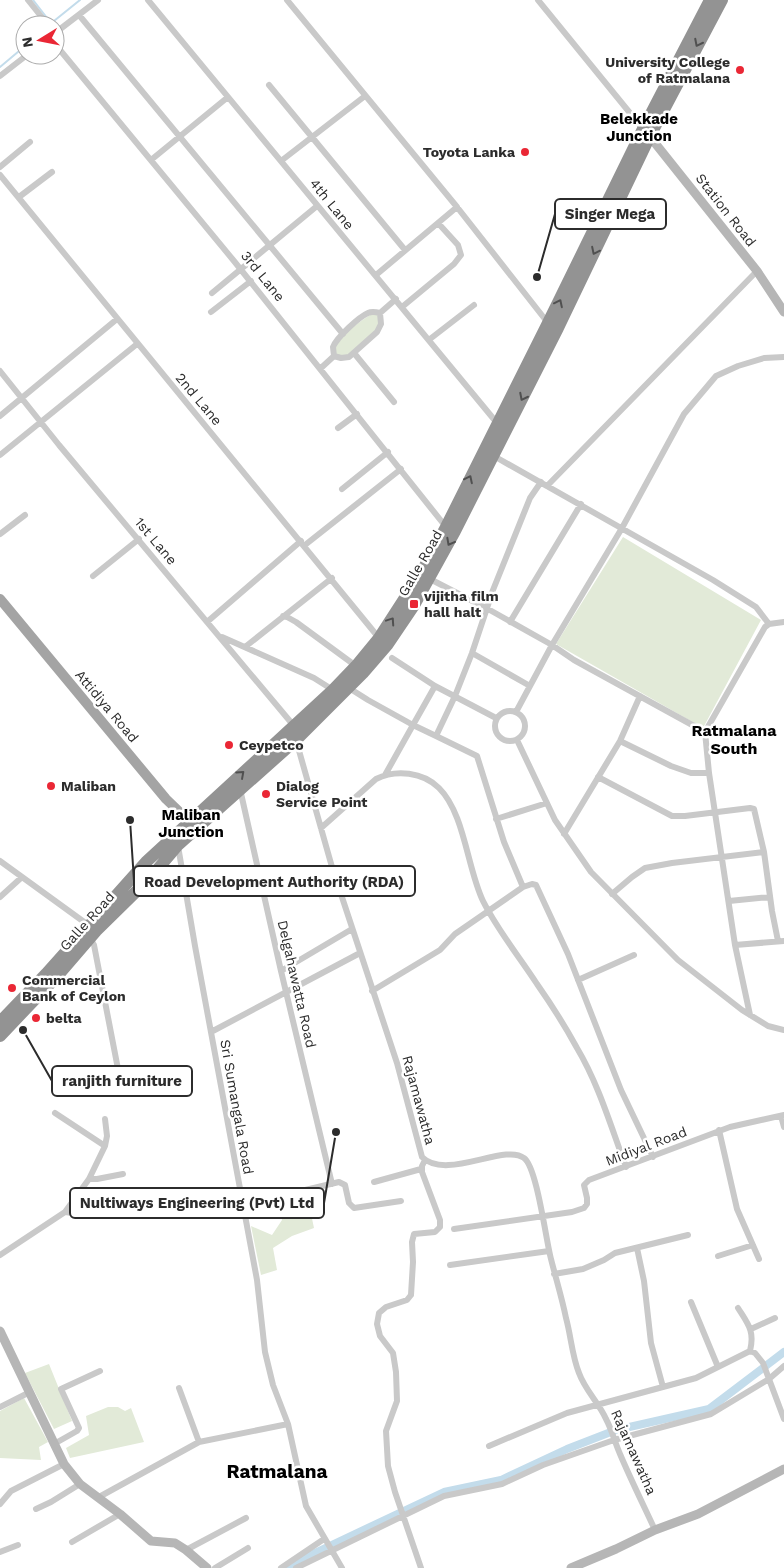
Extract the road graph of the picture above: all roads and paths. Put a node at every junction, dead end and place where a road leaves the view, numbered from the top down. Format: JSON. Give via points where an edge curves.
{"nodes":[{"id":1,"x":28,"y":0,"type":"edge"},
{"id":2,"x":98,"y":0,"type":"edge"},
{"id":3,"x":148,"y":0,"type":"edge"},
{"id":4,"x":287,"y":0,"type":"edge"},
{"id":5,"x":538,"y":0,"type":"edge"},
{"id":6,"x":710,"y":0,"type":"edge"},
{"id":7,"x":722,"y":0,"type":"edge"},
{"id":8,"x":40,"y":15,"type":"edge"},
{"id":9,"x":79,"y":15,"type":"junction"},
{"id":10,"x":65,"y":26,"type":"edge"},
{"id":11,"x":65,"y":56,"type":"edge"},
{"id":12,"x":15,"y":63,"type":"edge"},
{"id":13,"x":1,"y":73,"type":"edge"},
{"id":14,"x":269,"y":85,"type":"dead end"},
{"id":15,"x":365,"y":96,"type":"junction"},
{"id":16,"x":228,"y":97,"type":"junction"},
{"id":17,"x":646,"y":132,"type":"junction"},
{"id":18,"x":180,"y":137,"type":"junction"},
{"id":19,"x":312,"y":137,"type":"junction"},
{"id":20,"x":30,"y":142,"type":"dead end"},
{"id":21,"x":152,"y":160,"type":"junction"},
{"id":22,"x":281,"y":161,"type":"junction"},
{"id":23,"x":0,"y":167,"type":"edge"},
{"id":24,"x":52,"y":172,"type":"dead end"},
{"id":25,"x":0,"y":175,"type":"edge"},
{"id":26,"x":19,"y":197,"type":"junction"},
{"id":27,"x":317,"y":206,"type":"junction"},
{"id":28,"x":457,"y":206,"type":"junction"},
{"id":29,"x":438,"y":223,"type":"junction"},
{"id":30,"x":269,"y":246,"type":"junction"},
{"id":31,"x":405,"y":250,"type":"junction"},
{"id":32,"x":241,"y":269,"type":"junction"},
{"id":33,"x":757,"y":271,"type":"junction"},
{"id":34,"x":376,"y":275,"type":"junction"},
{"id":35,"x":251,"y":281,"type":"junction"},
{"id":36,"x":212,"y":292,"type":"dead end"},
{"id":37,"x":396,"y":299,"type":"junction"},
{"id":38,"x":474,"y":305,"type":"dead end"},
{"id":39,"x":402,"y":307,"type":"junction"},
{"id":40,"x":211,"y":312,"type":"dead end"},
{"id":41,"x":784,"y":312,"type":"edge"},
{"id":42,"x":380,"y":313,"type":"junction"},
{"id":43,"x":117,"y":319,"type":"junction"},
{"id":44,"x":548,"y":323,"type":"junction"},
{"id":45,"x":343,"y":334,"type":"junction"},
{"id":46,"x":430,"y":339,"type":"junction"},
{"id":47,"x":137,"y":344,"type":"junction"},
{"id":48,"x":354,"y":353,"type":"junction"},
{"id":49,"x":334,"y":356,"type":"junction"},
{"id":50,"x":784,"y":357,"type":"edge"},
{"id":51,"x":321,"y":368,"type":"junction"},
{"id":52,"x":0,"y":371,"type":"edge"},
{"id":53,"x":21,"y":397,"type":"junction"},
{"id":54,"x":394,"y":402,"type":"dead end"},
{"id":55,"x":357,"y":414,"type":"junction"},
{"id":56,"x":0,"y":416,"type":"edge"},
{"id":57,"x":41,"y":422,"type":"junction"},
{"id":58,"x":498,"y":423,"type":"junction"},
{"id":59,"x":338,"y":428,"type":"dead end"},
{"id":60,"x":388,"y":452,"type":"junction"},
{"id":61,"x":0,"y":455,"type":"edge"},
{"id":62,"x":492,"y":455,"type":"junction"},
{"id":63,"x":401,"y":469,"type":"junction"},
{"id":64,"x":544,"y":484,"type":"junction"},
{"id":65,"x":342,"y":488,"type":"dead end"},
{"id":66,"x":581,"y":504,"type":"junction"},
{"id":67,"x":25,"y":516,"type":"dead end"},
{"id":68,"x":446,"y":527,"type":"junction"},
{"id":69,"x":622,"y":528,"type":"junction"},
{"id":70,"x":0,"y":534,"type":"edge"},
{"id":71,"x":139,"y":539,"type":"junction"},
{"id":72,"x":303,"y":543,"type":"junction"},
{"id":73,"x":93,"y":576,"type":"dead end"},
{"id":74,"x":425,"y":576,"type":"junction"},
{"id":75,"x":332,"y":578,"type":"junction"},
{"id":76,"x":0,"y":599,"type":"edge"},
{"id":77,"x":488,"y":609,"type":"junction"},
{"id":78,"x":283,"y":616,"type":"junction"},
{"id":79,"x":207,"y":622,"type":"junction"},
{"id":80,"x":510,"y":622,"type":"junction"},
{"id":81,"x":784,"y":622,"type":"edge"},
{"id":82,"x":769,"y":624,"type":"junction"},
{"id":83,"x":219,"y":636,"type":"junction"},
{"id":84,"x":379,"y":638,"type":"junction"},
{"id":85,"x":552,"y":645,"type":"junction"},
{"id":86,"x":246,"y":648,"type":"junction"},
{"id":87,"x":472,"y":653,"type":"junction"},
{"id":88,"x":386,"y":654,"type":"junction"},
{"id":89,"x":356,"y":666,"type":"junction"},
{"id":90,"x":435,"y":686,"type":"junction"},
{"id":91,"x":530,"y":686,"type":"junction"},
{"id":92,"x":349,"y":688,"type":"junction"},
{"id":93,"x":333,"y":690,"type":"junction"},
{"id":94,"x":455,"y":696,"type":"junction"},
{"id":95,"x":640,"y":696,"type":"junction"},
{"id":96,"x":516,"y":712,"type":"junction"},
{"id":97,"x":496,"y":718,"type":"junction"},
{"id":98,"x":413,"y":725,"type":"junction"},
{"id":99,"x":294,"y":726,"type":"junction"},
{"id":100,"x":705,"y":732,"type":"junction"},
{"id":101,"x":436,"y":736,"type":"junction"},
{"id":102,"x":296,"y":740,"type":"junction"},
{"id":103,"x":517,"y":740,"type":"junction"},
{"id":104,"x":620,"y":741,"type":"junction"},
{"id":105,"x":709,"y":772,"type":"junction"},
{"id":106,"x":385,"y":775,"type":"junction"},
{"id":107,"x":598,"y":777,"type":"junction"},
{"id":108,"x":240,"y":789,"type":"junction"},
{"id":109,"x":547,"y":803,"type":"junction"},
{"id":110,"x":714,"y":811,"type":"junction"},
{"id":111,"x":496,"y":819,"type":"junction"},
{"id":112,"x":193,"y":825,"type":"junction"},
{"id":113,"x":321,"y":828,"type":"junction"},
{"id":114,"x":564,"y":834,"type":"junction"},
{"id":115,"x":178,"y":845,"type":"junction"},
{"id":116,"x":764,"y":852,"type":"junction"},
{"id":117,"x":722,"y":857,"type":"junction"},
{"id":118,"x":0,"y":861,"type":"edge"},
{"id":119,"x":22,"y":877,"type":"junction"},
{"id":120,"x":523,"y":888,"type":"junction"},
{"id":121,"x":612,"y":894,"type":"junction"},
{"id":122,"x":770,"y":897,"type":"junction"},
{"id":123,"x":0,"y":898,"type":"edge"},
{"id":124,"x":729,"y":901,"type":"junction"},
{"id":125,"x":488,"y":910,"type":"junction"},
{"id":126,"x":352,"y":929,"type":"junction"},
{"id":127,"x":90,"y":931,"type":"junction"},
{"id":128,"x":781,"y":941,"type":"edge"},
{"id":129,"x":735,"y":945,"type":"junction"},
{"id":130,"x":360,"y":953,"type":"junction"},
{"id":131,"x":634,"y":955,"type":"dead end"},
{"id":132,"x":281,"y":971,"type":"junction"},
{"id":133,"x":578,"y":980,"type":"junction"},
{"id":134,"x":286,"y":992,"type":"junction"},
{"id":135,"x":372,"y":992,"type":"junction"},
{"id":136,"x":750,"y":1015,"type":"junction"},
{"id":137,"x":0,"y":1021,"type":"edge"},
{"id":138,"x":784,"y":1030,"type":"edge"},
{"id":139,"x":210,"y":1032,"type":"junction"},
{"id":140,"x":0,"y":1036,"type":"edge"},
{"id":141,"x":118,"y":1068,"type":"dead end"},
{"id":142,"x":55,"y":1113,"type":"dead end"},
{"id":143,"x":783,"y":1115,"type":"edge"},
{"id":144,"x":105,"y":1119,"type":"dead end"},
{"id":145,"x":784,"y":1127,"type":"edge"},
{"id":146,"x":719,"y":1130,"type":"junction"},
{"id":147,"x":106,"y":1146,"type":"junction"},
{"id":148,"x":653,"y":1157,"type":"junction"},
{"id":149,"x":425,"y":1160,"type":"junction"},
{"id":150,"x":626,"y":1168,"type":"junction"},
{"id":151,"x":421,"y":1169,"type":"junction"},
{"id":152,"x":123,"y":1174,"type":"dead end"},
{"id":153,"x":89,"y":1179,"type":"junction"},
{"id":154,"x":374,"y":1182,"type":"dead end"},
{"id":155,"x":332,"y":1184,"type":"junction"},
{"id":156,"x":401,"y":1202,"type":"dead end"},
{"id":157,"x":242,"y":1205,"type":"junction"},
{"id":158,"x":116,"y":1208,"type":"dead end"},
{"id":159,"x":65,"y":1212,"type":"junction"},
{"id":160,"x":164,"y":1216,"type":"dead end"},
{"id":161,"x":542,"y":1217,"type":"junction"},
{"id":162,"x":454,"y":1229,"type":"dead end"},
{"id":163,"x":688,"y":1235,"type":"dead end"},
{"id":164,"x":753,"y":1245,"type":"junction"},
{"id":165,"x":638,"y":1248,"type":"junction"},
{"id":166,"x":549,"y":1251,"type":"junction"},
{"id":167,"x":0,"y":1255,"type":"edge"},
{"id":168,"x":718,"y":1256,"type":"dead end"},
{"id":169,"x":759,"y":1259,"type":"dead end"},
{"id":170,"x":450,"y":1265,"type":"dead end"},
{"id":171,"x":554,"y":1274,"type":"junction"},
{"id":172,"x":691,"y":1302,"type":"dead end"},
{"id":173,"x":738,"y":1308,"type":"dead end"},
{"id":174,"x":775,"y":1318,"type":"dead end"},
{"id":175,"x":751,"y":1329,"type":"junction"},
{"id":176,"x":0,"y":1331,"type":"edge"},
{"id":177,"x":750,"y":1351,"type":"junction"},
{"id":178,"x":784,"y":1366,"type":"edge"},
{"id":179,"x":718,"y":1367,"type":"junction"},
{"id":180,"x":100,"y":1371,"type":"dead end"},
{"id":181,"x":769,"y":1379,"type":"junction"},
{"id":182,"x":663,"y":1387,"type":"junction"},
{"id":183,"x":179,"y":1388,"type":"dead end"},
{"id":184,"x":30,"y":1392,"type":"junction"},
{"id":185,"x":598,"y":1405,"type":"junction"},
{"id":186,"x":0,"y":1407,"type":"edge"},
{"id":187,"x":784,"y":1419,"type":"edge"},
{"id":188,"x":288,"y":1424,"type":"junction"},
{"id":189,"x":614,"y":1439,"type":"junction"},
{"id":190,"x":198,"y":1442,"type":"junction"},
{"id":191,"x":54,"y":1444,"type":"junction"},
{"id":192,"x":489,"y":1446,"type":"dead end"},
{"id":193,"x":64,"y":1464,"type":"junction"},
{"id":194,"x":784,"y":1469,"type":"edge"},
{"id":195,"x":80,"y":1484,"type":"junction"},
{"id":196,"x":99,"y":1497,"type":"junction"},
{"id":197,"x":0,"y":1504,"type":"edge"},
{"id":198,"x":36,"y":1509,"type":"dead end"},
{"id":199,"x":120,"y":1514,"type":"junction"},
{"id":200,"x":403,"y":1515,"type":"junction"},
{"id":201,"x":246,"y":1518,"type":"dead end"},
{"id":202,"x":655,"y":1530,"type":"junction"},
{"id":203,"x":72,"y":1542,"type":"dead end"},
{"id":204,"x":18,"y":1545,"type":"dead end"},
{"id":205,"x":328,"y":1545,"type":"junction"},
{"id":206,"x":248,"y":1548,"type":"dead end"},
{"id":207,"x":186,"y":1550,"type":"junction"},
{"id":208,"x":0,"y":1552,"type":"edge"},
{"id":209,"x":207,"y":1568,"type":"edge"},
{"id":210,"x":215,"y":1568,"type":"edge"},
{"id":211,"x":282,"y":1568,"type":"edge"},
{"id":212,"x":296,"y":1568,"type":"edge"},
{"id":213,"x":342,"y":1568,"type":"edge"},
{"id":214,"x":421,"y":1568,"type":"edge"},
{"id":215,"x":571,"y":1568,"type":"edge"}],
"edges":[{"from":1,"to":8,"type":"street"},
{"from":2,"to":9,"type":"street"},
{"from":3,"to":16,"type":"street","name":"4th Lane"},
{"from":4,"to":15,"type":"street"},
{"from":5,"to":17,"type":"street"},
{"from":6,"to":17,"type":"highway","name":"Galle Road"},
{"from":7,"to":17,"type":"highway","name":"Galle Road","one_way":true},
{"from":9,"to":10,"type":"street"},
{"from":9,"to":18,"type":"street"},
{"from":11,"to":21,"type":"street","name":"3rd Lane"},
{"from":12,"to":13,"type":"street"},
{"from":14,"to":19,"type":"street"},
{"from":15,"to":19,"type":"street"},
{"from":15,"to":28,"type":"street"},
{"from":16,"to":18,"type":"street"},
{"from":16,"to":22,"type":"street","name":"4th Lane"},
{"from":17,"to":33,"type":"street","name":"Station Road"},
{"from":44,"to":17,"type":"highway","name":"Galle Road","one_way":true},
{"from":17,"to":62,"type":"highway","name":"Galle Road","one_way":true,"via":[[558,328]]},
{"from":18,"to":21,"type":"street"},
{"from":18,"to":30,"type":"street"},
{"from":19,"to":22,"type":"street"},
{"from":19,"to":31,"type":"street"},
{"from":20,"to":23,"type":"street"},
{"from":21,"to":32,"type":"street","name":"3rd Lane"},
{"from":22,"to":27,"type":"street","name":"4th Lane"},
{"from":24,"to":26,"type":"street"},
{"from":25,"to":26,"type":"street","name":"2nd Lane"},
{"from":26,"to":43,"type":"street","name":"2nd Lane"},
{"from":27,"to":30,"type":"street"},
{"from":27,"to":34,"type":"street","name":"4th Lane"},
{"from":28,"to":29,"type":"street"},
{"from":28,"to":44,"type":"street"},
{"from":29,"to":31,"type":"street"},
{"from":29,"to":39,"type":"street","via":[[458,245],[461,255]]},
{"from":30,"to":32,"type":"street"},
{"from":30,"to":45,"type":"street"},
{"from":31,"to":34,"type":"street"},
{"from":32,"to":35,"type":"street","name":"3rd Lane"},
{"from":32,"to":36,"type":"street"},
{"from":33,"to":41,"type":"street","name":"Station Road"},
{"from":33,"to":64,"type":"street"},
{"from":34,"to":37,"type":"street","name":"4th Lane"},
{"from":35,"to":40,"type":"street"},
{"from":35,"to":51,"type":"street","name":"3rd Lane"},
{"from":37,"to":39,"type":"street","name":"4th Lane"},
{"from":37,"to":42,"type":"street"},
{"from":38,"to":46,"type":"street"},
{"from":39,"to":46,"type":"street","name":"4th Lane"},
{"from":42,"to":45,"type":"street","via":[[367,313]]},
{"from":42,"to":48,"type":"street","via":[[380,328]]},
{"from":43,"to":47,"type":"street","name":"2nd Lane"},
{"from":43,"to":53,"type":"street"},
{"from":44,"to":58,"type":"highway","name":"Galle Road"},
{"from":45,"to":49,"type":"street","via":[[333,346]]},
{"from":46,"to":58,"type":"street","name":"4th Lane"},
{"from":47,"to":57,"type":"street"},
{"from":47,"to":72,"type":"street","name":"2nd Lane"},
{"from":48,"to":49,"type":"street","via":[[345,358]]},
{"from":48,"to":54,"type":"street"},
{"from":49,"to":51,"type":"street"},
{"from":50,"to":69,"type":"street","via":[[764,358],[716,376],[684,414]]},
{"from":51,"to":55,"type":"street","name":"3rd Lane"},
{"from":52,"to":53,"type":"street","name":"1st Lane"},
{"from":53,"to":56,"type":"street"},
{"from":53,"to":57,"type":"street","name":"1st Lane"},
{"from":55,"to":59,"type":"street"},
{"from":55,"to":60,"type":"street","name":"3rd Lane"},
{"from":57,"to":61,"type":"street"},
{"from":57,"to":71,"type":"street","name":"1st Lane"},
{"from":68,"to":58,"type":"highway","name":"Galle Road","one_way":true},
{"from":60,"to":63,"type":"street","name":"3rd Lane"},
{"from":60,"to":65,"type":"street"},
{"from":62,"to":64,"type":"street"},
{"from":62,"to":74,"type":"highway","name":"Galle Road","one_way":true,"via":[[455,531]]},
{"from":63,"to":68,"type":"street","name":"3rd Lane"},
{"from":63,"to":72,"type":"street"},
{"from":64,"to":66,"type":"street"},
{"from":64,"to":77,"type":"street","via":[[530,498]]},
{"from":66,"to":69,"type":"street"},
{"from":66,"to":80,"type":"street"},
{"from":67,"to":70,"type":"street"},
{"from":68,"to":74,"type":"highway","name":"Galle Road"},
{"from":69,"to":82,"type":"street","via":[[743,598]]},
{"from":69,"to":85,"type":"street"},
{"from":71,"to":73,"type":"street"},
{"from":71,"to":79,"type":"street","name":"1st Lane"},
{"from":72,"to":75,"type":"street","name":"2nd Lane"},
{"from":72,"to":79,"type":"street"},
{"from":74,"to":77,"type":"street"},
{"from":84,"to":74,"type":"highway","name":"Galle Road","one_way":true},
{"from":74,"to":88,"type":"highway","name":"Galle Road"},
{"from":75,"to":78,"type":"street"},
{"from":75,"to":84,"type":"street","name":"2nd Lane"},
{"from":76,"to":112,"type":"main road","name":"Attidiya Road","via":[[166,799]]},
{"from":77,"to":80,"type":"street"},
{"from":77,"to":87,"type":"street"},
{"from":78,"to":86,"type":"street"},
{"from":78,"to":89,"type":"street"},
{"from":79,"to":83,"type":"street","name":"1st Lane"},
{"from":80,"to":85,"type":"street"},
{"from":81,"to":82,"type":"street"},
{"from":82,"to":100,"type":"street","via":[[748,654]]},
{"from":83,"to":86,"type":"street"},
{"from":83,"to":99,"type":"street","name":"1st Lane"},
{"from":84,"to":89,"type":"highway","name":"Galle Road"},
{"from":85,"to":91,"type":"street"},
{"from":85,"to":95,"type":"street"},
{"from":86,"to":93,"type":"street","via":[[314,678]]},
{"from":87,"to":91,"type":"street"},
{"from":87,"to":94,"type":"street"},
{"from":88,"to":90,"type":"street"},
{"from":88,"to":92,"type":"highway","name":"Galle Road"},
{"from":89,"to":93,"type":"highway","name":"Galle Road"},
{"from":90,"to":94,"type":"street"},
{"from":90,"to":98,"type":"street"},
{"from":91,"to":96,"type":"street"},
{"from":92,"to":98,"type":"street"},
{"from":92,"to":102,"type":"highway","name":"Galle Road"},
{"from":93,"to":99,"type":"highway","name":"Galle Road"},
{"from":94,"to":97,"type":"street"},
{"from":94,"to":101,"type":"street"},
{"from":95,"to":100,"type":"street"},
{"from":95,"to":104,"type":"street"},
{"from":96,"to":97,"type":"street","via":[[509,710]]},
{"from":96,"to":103,"type":"street","via":[[523,717],[525,727]]},
{"from":97,"to":103,"type":"street","via":[[494,728],[499,737],[507,741]]},
{"from":98,"to":101,"type":"street"},
{"from":98,"to":106,"type":"street"},
{"from":112,"to":99,"type":"highway","name":"Galle Road","one_way":true},
{"from":100,"to":105,"type":"street"},
{"from":101,"to":111,"type":"street","via":[[477,756]]},
{"from":102,"to":108,"type":"highway","name":"Galle Road"},
{"from":102,"to":113,"type":"street","name":"Rajamawatha"},
{"from":103,"to":109,"type":"street"},
{"from":104,"to":105,"type":"street","via":[[690,773]]},
{"from":104,"to":107,"type":"street"},
{"from":105,"to":110,"type":"street"},
{"from":106,"to":113,"type":"street"},
{"from":106,"to":125,"type":"street","via":[[421,776],[445,795],[456,816],[477,886]]},
{"from":107,"to":110,"type":"street","via":[[672,816]]},
{"from":107,"to":114,"type":"street"},
{"from":108,"to":112,"type":"highway","name":"Galle Road"},
{"from":108,"to":132,"type":"street","name":"Delgahawatta Road"},
{"from":109,"to":111,"type":"street"},
{"from":109,"to":114,"type":"street"},
{"from":110,"to":116,"type":"street","via":[[754,809]]},
{"from":110,"to":117,"type":"street"},
{"from":111,"to":120,"type":"street"},
{"from":112,"to":115,"type":"highway","name":"Galle Road"},
{"from":112,"to":127,"type":"highway","name":"Galle Road","via":[[146,862]]},
{"from":113,"to":126,"type":"street","name":"Rajamawatha"},
{"from":114,"to":121,"type":"street","via":[[591,872]]},
{"from":115,"to":127,"type":"highway","name":"Galle Road","via":[[151,876]]},
{"from":115,"to":139,"type":"street","name":"Sri Sumangala Road"},
{"from":116,"to":117,"type":"street"},
{"from":116,"to":122,"type":"street"},
{"from":117,"to":121,"type":"street","via":[[645,868]]},
{"from":117,"to":124,"type":"street"},
{"from":118,"to":119,"type":"street"},
{"from":119,"to":123,"type":"street"},
{"from":119,"to":127,"type":"street"},
{"from":120,"to":125,"type":"street"},
{"from":120,"to":133,"type":"street","via":[[536,885]]},
{"from":121,"to":136,"type":"street","via":[[678,960]]},
{"from":122,"to":124,"type":"street"},
{"from":122,"to":128,"type":"street"},
{"from":124,"to":129,"type":"street"},
{"from":125,"to":135,"type":"street","via":[[455,934],[440,950]]},
{"from":125,"to":150,"type":"street","via":[[578,1049],[595,1083]]},
{"from":126,"to":130,"type":"street","name":"Rajamawatha"},
{"from":126,"to":132,"type":"street"},
{"from":127,"to":137,"type":"highway","name":"Galle Road"},
{"from":127,"to":140,"type":"highway","name":"Galle Road","via":[[59,974]]},
{"from":127,"to":141,"type":"street"},
{"from":128,"to":129,"type":"street"},
{"from":129,"to":136,"type":"street"},
{"from":130,"to":134,"type":"street"},
{"from":130,"to":135,"type":"street","name":"Rajamawatha"},
{"from":131,"to":133,"type":"street"},
{"from":132,"to":134,"type":"street","name":"Delgahawatta Road"},
{"from":133,"to":148,"type":"street","via":[[621,1090]]},
{"from":134,"to":139,"type":"street"},
{"from":134,"to":155,"type":"street","name":"Delgahawatta Road"},
{"from":135,"to":149,"type":"street","name":"Rajamawatha"},
{"from":136,"to":138,"type":"street","via":[[768,1026]]},
{"from":139,"to":157,"type":"street","name":"Sri Sumangala Road"},
{"from":142,"to":147,"type":"street"},
{"from":143,"to":145,"type":"street"},
{"from":143,"to":146,"type":"street","name":"Midiyal Road"},
{"from":144,"to":147,"type":"street"},
{"from":146,"to":148,"type":"street","name":"Midiyal Road"},
{"from":146,"to":164,"type":"street","via":[[737,1209]]},
{"from":147,"to":153,"type":"street"},
{"from":148,"to":150,"type":"street","name":"Midiyal Road"},
{"from":149,"to":151,"type":"street"},
{"from":149,"to":161,"type":"street","name":"Rajamawatha","via":[[442,1166],[516,1154],[523,1156],[532,1171]]},
{"from":150,"to":161,"type":"street","name":"Midiyal Road","via":[[584,1184],[587,1198],[584,1208]]},
{"from":151,"to":154,"type":"street"},
{"from":151,"to":200,"type":"street","via":[[440,1227],[434,1232],[414,1234],[412,1295],[408,1300],[386,1307],[377,1318],[378,1330],[395,1361],[396,1401],[386,1441],[388,1466]]},
{"from":152,"to":153,"type":"street"},
{"from":153,"to":159,"type":"street"},
{"from":155,"to":156,"type":"street","via":[[341,1182],[344,1185],[349,1203],[354,1208]]},
{"from":155,"to":157,"type":"street"},
{"from":157,"to":160,"type":"street"},
{"from":157,"to":188,"type":"street","name":"Sri Sumangala Road","via":[[257,1280],[265,1352]]},
{"from":158,"to":159,"type":"street","via":[[80,1214]]},
{"from":159,"to":167,"type":"street"},
{"from":161,"to":162,"type":"street"},
{"from":161,"to":166,"type":"street","name":"Rajamawatha"},
{"from":163,"to":165,"type":"street"},
{"from":164,"to":168,"type":"street"},
{"from":164,"to":169,"type":"street"},
{"from":165,"to":171,"type":"street","via":[[615,1253],[583,1269]]},
{"from":165,"to":182,"type":"street","via":[[651,1343]]},
{"from":166,"to":170,"type":"street"},
{"from":166,"to":171,"type":"street","name":"Rajamawatha"},
{"from":171,"to":185,"type":"street","name":"Rajamawatha","via":[[578,1372]]},
{"from":172,"to":179,"type":"street"},
{"from":173,"to":175,"type":"street"},
{"from":174,"to":175,"type":"street"},
{"from":175,"to":177,"type":"street"},
{"from":176,"to":184,"type":"street"},
{"from":177,"to":179,"type":"street"},
{"from":177,"to":181,"type":"street","via":[[763,1362]]},
{"from":178,"to":181,"type":"street"},
{"from":179,"to":182,"type":"street","via":[[696,1378]]},
{"from":180,"to":191,"type":"street","via":[[61,1389],[79,1428]]},
{"from":181,"to":187,"type":"street"},
{"from":181,"to":189,"type":"street","via":[[711,1414]]},
{"from":182,"to":185,"type":"street"},
{"from":183,"to":190,"type":"street"},
{"from":184,"to":186,"type":"street"},
{"from":184,"to":191,"type":"street"},
{"from":185,"to":189,"type":"street","name":"Rajamawatha"},
{"from":185,"to":192,"type":"street","via":[[567,1413]]},
{"from":188,"to":190,"type":"street"},
{"from":188,"to":205,"type":"street","name":"Sri Sumangala Road","via":[[306,1506]]},
{"from":189,"to":200,"type":"street","via":[[502,1484],[444,1496]]},
{"from":189,"to":202,"type":"street","name":"Rajamawatha"},
{"from":190,"to":196,"type":"street"},
{"from":191,"to":193,"type":"street"},
{"from":193,"to":195,"type":"street"},
{"from":193,"to":197,"type":"street","via":[[12,1491]]},
{"from":194,"to":202,"type":"street","via":[[698,1514]]},
{"from":195,"to":196,"type":"street"},
{"from":195,"to":198,"type":"street"},
{"from":196,"to":199,"type":"street"},
{"from":199,"to":203,"type":"street"},
{"from":199,"to":207,"type":"street","via":[[151,1541],[174,1543]]},
{"from":200,"to":205,"type":"street"},
{"from":200,"to":214,"type":"street"},
{"from":201,"to":207,"type":"street"},
{"from":202,"to":215,"type":"street"},
{"from":204,"to":208,"type":"street"},
{"from":205,"to":211,"type":"street"},
{"from":205,"to":212,"type":"street"},
{"from":205,"to":213,"type":"street","name":"Sri Sumangala Road"},
{"from":206,"to":210,"type":"street"},
{"from":207,"to":209,"type":"street"}]}
